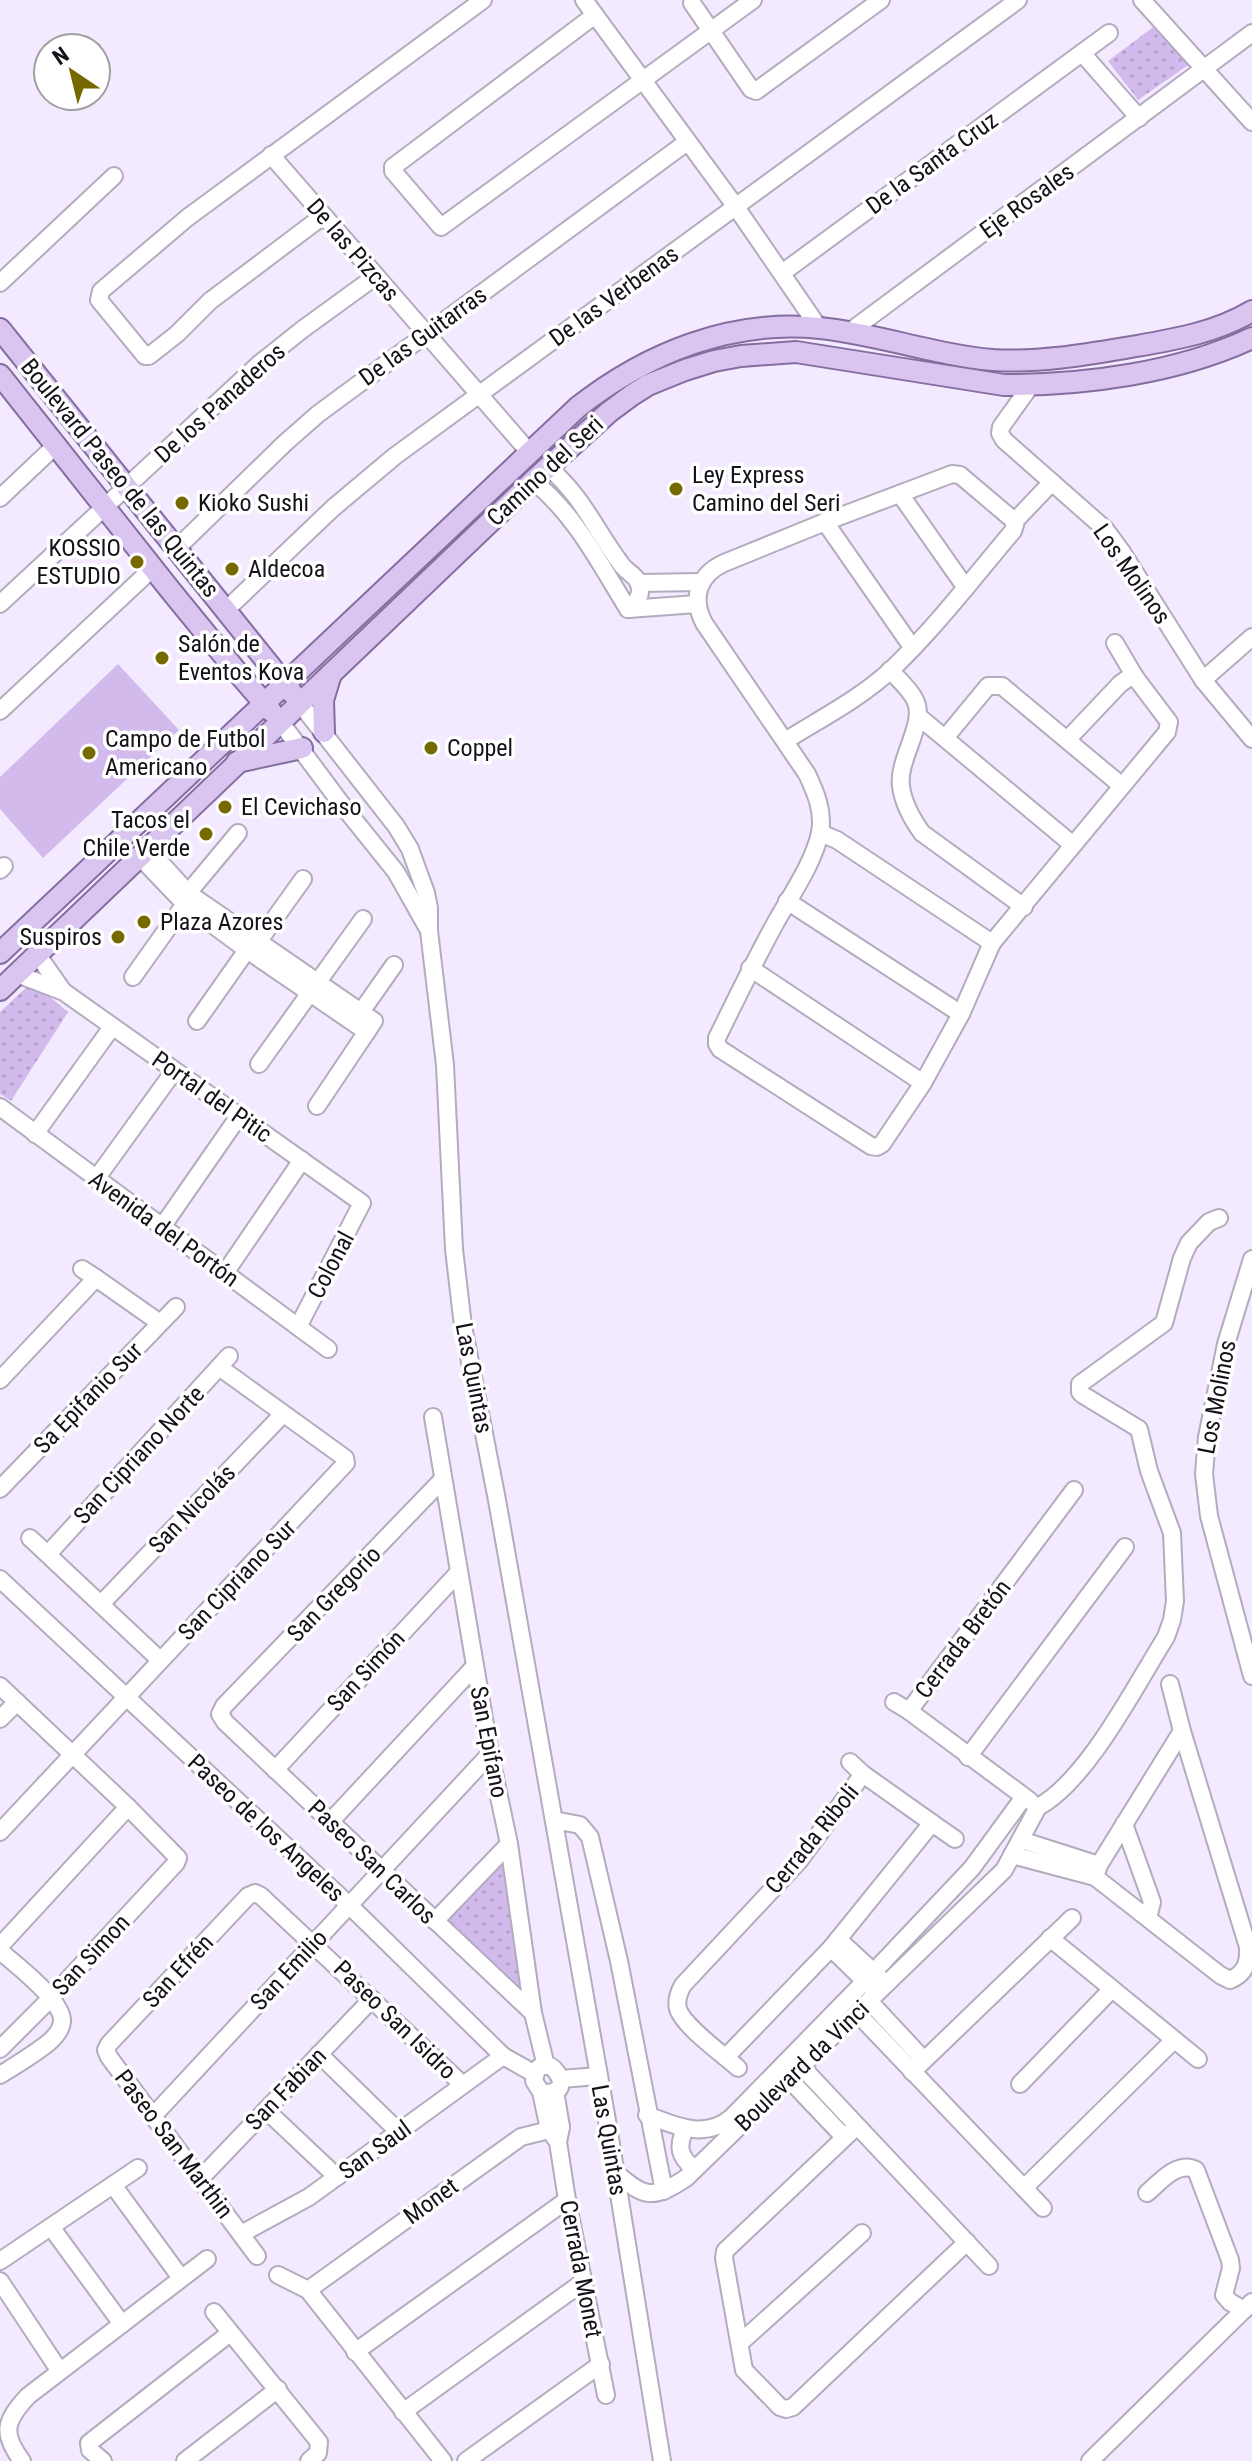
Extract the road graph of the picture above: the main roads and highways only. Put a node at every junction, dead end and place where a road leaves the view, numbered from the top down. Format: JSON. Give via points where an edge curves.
{"nodes":[{"id":1,"x":1252,"y":311,"type":"edge"},
{"id":2,"x":0,"y":329,"type":"edge"},
{"id":3,"x":1252,"y":338,"type":"edge"},
{"id":4,"x":2,"y":383,"type":"edge"},
{"id":5,"x":238,"y":673,"type":"junction"},
{"id":6,"x":331,"y":673,"type":"junction"},
{"id":7,"x":284,"y":684,"type":"junction"},
{"id":8,"x":299,"y":702,"type":"junction"},
{"id":9,"x":265,"y":703,"type":"junction"},
{"id":10,"x":279,"y":720,"type":"junction"},
{"id":11,"x":324,"y":732,"type":"road end"},
{"id":12,"x":230,"y":735,"type":"junction"},
{"id":13,"x":302,"y":748,"type":"road end"},
{"id":14,"x":237,"y":762,"type":"junction"},
{"id":15,"x":0,"y":953,"type":"edge"},
{"id":16,"x":0,"y":990,"type":"edge"}],
"edges":[{"from":1,"to":7,"type":"main road","name":"Camino del Seri","via":[[1176,340],[1071,358],[993,360],[819,328],[743,331],[661,355],[578,407]]},
{"from":2,"to":7,"type":"main road","name":"Boulevard Paseo de las Quintas"},
{"from":3,"to":6,"type":"main road","name":"Camino del Seri","via":[[1167,366],[1031,385],[796,352],[741,356],[685,370],[648,385],[609,412]]},
{"from":4,"to":5,"type":"main road","name":"Boulevard Paseo de las Quintas"},
{"from":5,"to":9,"type":"main road","name":"Boulevard Paseo de las Quintas"},
{"from":5,"to":12,"type":"main road","via":[[241,701]]},
{"from":6,"to":8,"type":"main road","name":"Camino del Seri"},
{"from":6,"to":11,"type":"main road","via":[[323,700]]},
{"from":7,"to":8,"type":"main road","name":"Boulevard Paseo de las Quintas"},
{"from":7,"to":9,"type":"main road","name":"Camino del Seri"},
{"from":8,"to":10,"type":"main road","name":"Camino del Seri"},
{"from":9,"to":10,"type":"main road","name":"Boulevard Paseo de las Quintas"},
{"from":9,"to":12,"type":"main road","name":"Camino del Seri"},
{"from":10,"to":14,"type":"main road","name":"Camino del Seri"},
{"from":12,"to":15,"type":"main road","name":"Camino del Seri"},
{"from":13,"to":14,"type":"main road"},
{"from":14,"to":16,"type":"main road","name":"Camino del Seri"}]}
